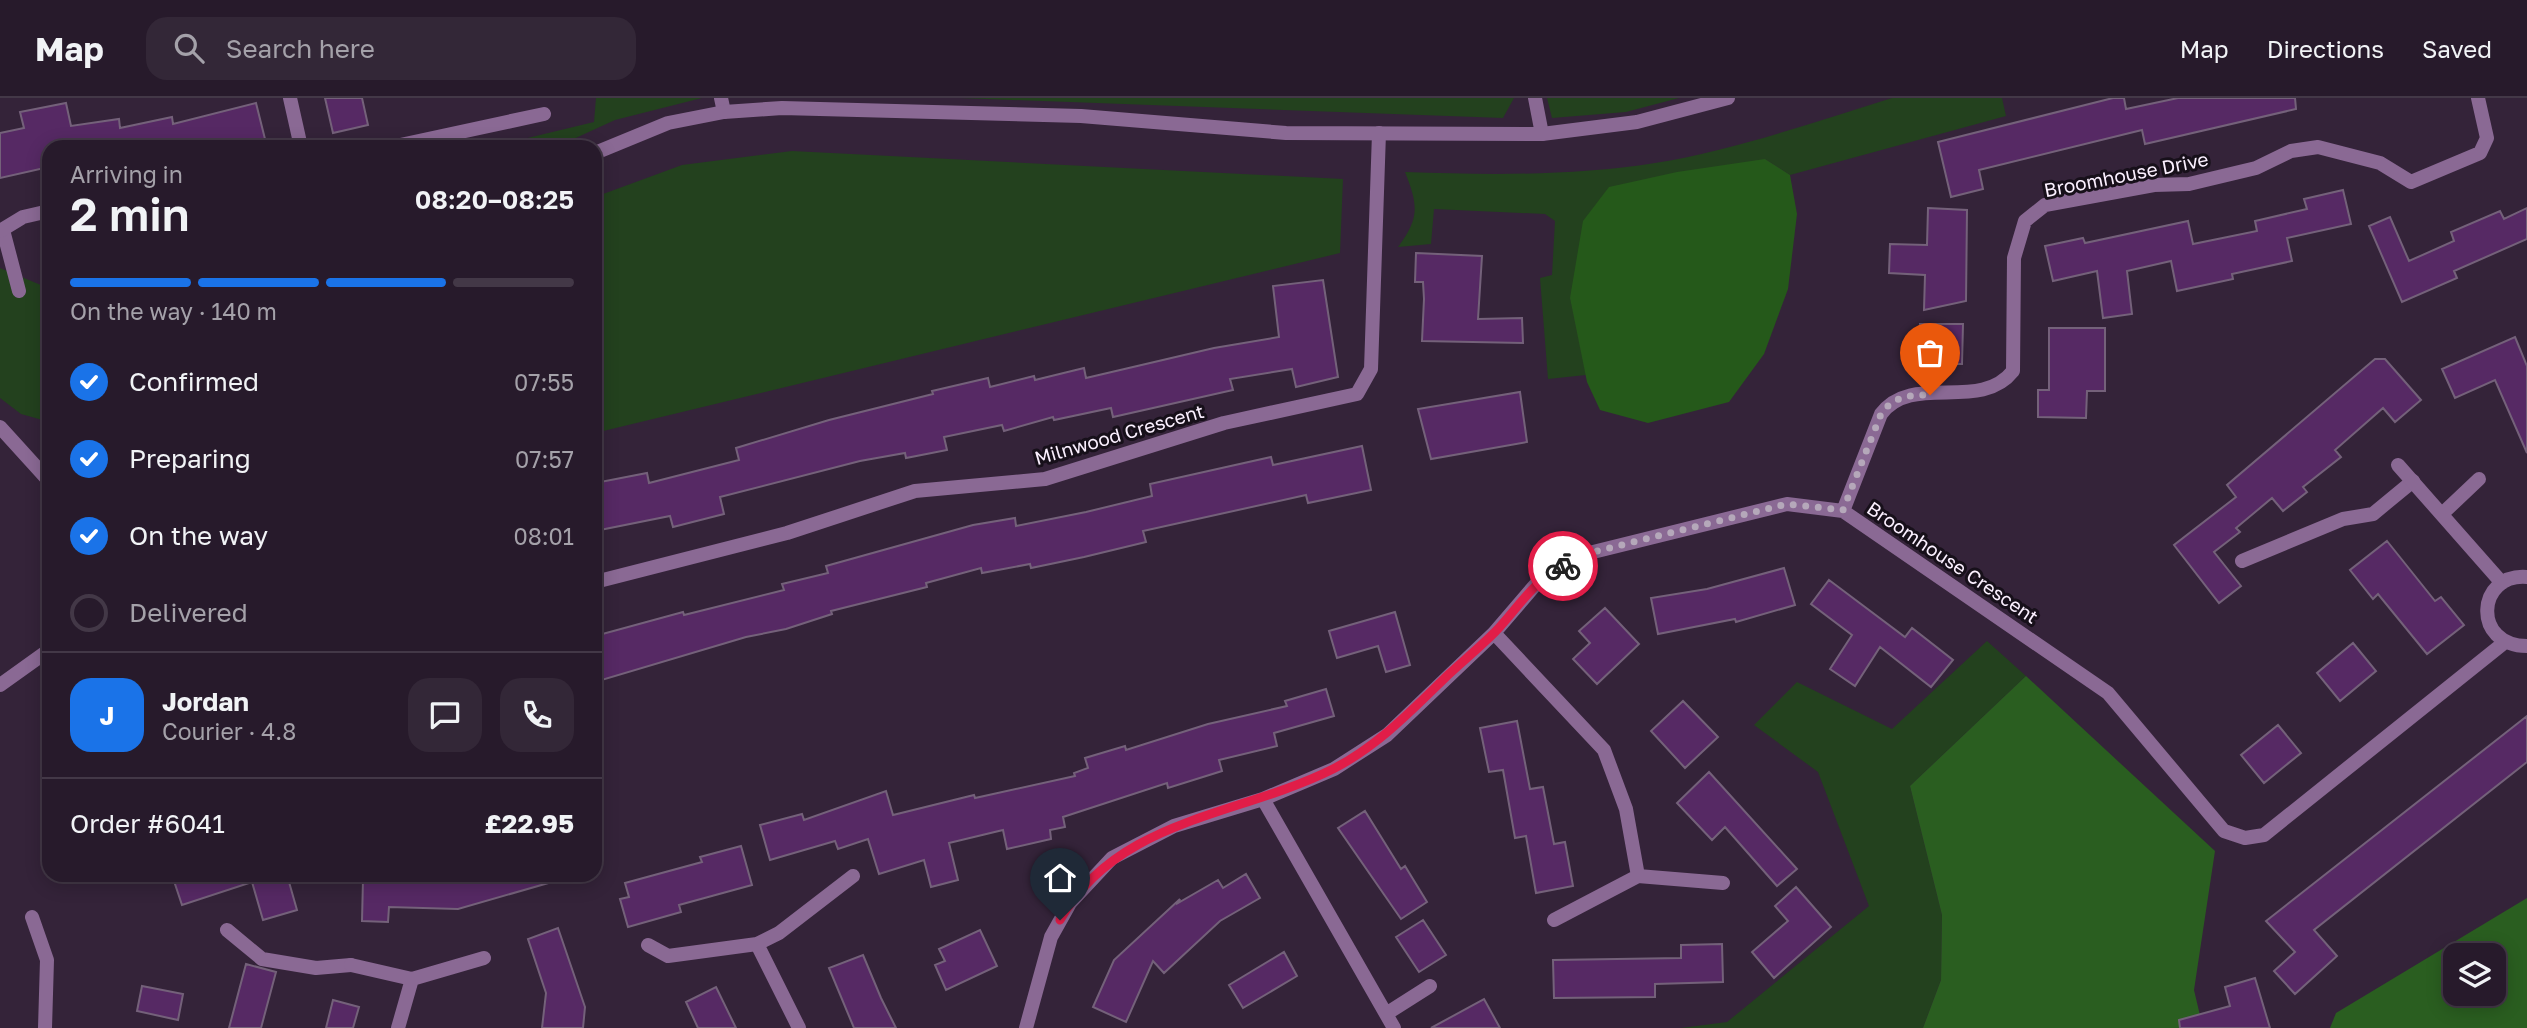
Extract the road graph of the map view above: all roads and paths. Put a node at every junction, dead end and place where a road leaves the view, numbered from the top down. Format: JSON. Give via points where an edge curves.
{"nodes":[{"id":1,"x":290,"y":98,"type":"edge"},
{"id":2,"x":1535,"y":98,"type":"edge"},
{"id":3,"x":1728,"y":98,"type":"edge"},
{"id":4,"x":2478,"y":98,"type":"edge"},
{"id":5,"x":723,"y":105,"type":"edge"},
{"id":6,"x":544,"y":114,"type":"dead end"},
{"id":7,"x":1379,"y":133,"type":"junction"},
{"id":8,"x":1542,"y":134,"type":"junction"},
{"id":9,"x":299,"y":140,"type":"edge"},
{"id":10,"x":423,"y":140,"type":"edge"},
{"id":11,"x":602,"y":150,"type":"edge"},
{"id":12,"x":42,"y":213,"type":"edge"},
{"id":13,"x":2,"y":230,"type":"edge"},
{"id":14,"x":19,"y":291,"type":"dead end"},
{"id":15,"x":0,"y":427,"type":"edge"},
{"id":16,"x":2398,"y":465,"type":"dead end"},
{"id":17,"x":42,"y":473,"type":"edge"},
{"id":18,"x":2479,"y":479,"type":"dead end"},
{"id":19,"x":2413,"y":481,"type":"junction"},
{"id":20,"x":1843,"y":510,"type":"junction"},
{"id":21,"x":2442,"y":514,"type":"junction"},
{"id":22,"x":2242,"y":561,"type":"dead end"},
{"id":23,"x":2527,"y":577,"type":"edge"},
{"id":24,"x":602,"y":580,"type":"edge"},
{"id":25,"x":2502,"y":583,"type":"junction"},
{"id":26,"x":1494,"y":633,"type":"junction"},
{"id":27,"x":2505,"y":642,"type":"junction"},
{"id":28,"x":2527,"y":646,"type":"edge"},
{"id":29,"x":42,"y":655,"type":"edge"},
{"id":30,"x":0,"y":685,"type":"edge"},
{"id":31,"x":1263,"y":799,"type":"junction"},
{"id":32,"x":853,"y":876,"type":"dead end"},
{"id":33,"x":1638,"y":876,"type":"junction"},
{"id":34,"x":1723,"y":883,"type":"dead end"},
{"id":35,"x":32,"y":917,"type":"dead end"},
{"id":36,"x":1554,"y":920,"type":"dead end"},
{"id":37,"x":226,"y":930,"type":"dead end"},
{"id":38,"x":757,"y":944,"type":"junction"},
{"id":39,"x":648,"y":945,"type":"dead end"},
{"id":40,"x":484,"y":958,"type":"dead end"},
{"id":41,"x":412,"y":979,"type":"junction"},
{"id":42,"x":1430,"y":986,"type":"dead end"},
{"id":43,"x":1386,"y":1014,"type":"junction"},
{"id":44,"x":45,"y":1028,"type":"edge"},
{"id":45,"x":398,"y":1028,"type":"edge"},
{"id":46,"x":799,"y":1028,"type":"edge"},
{"id":47,"x":1026,"y":1028,"type":"edge"},
{"id":48,"x":1394,"y":1028,"type":"edge"}],
"edges":[{"from":1,"to":9,"type":"street"},
{"from":2,"to":8,"type":"street"},
{"from":3,"to":8,"type":"street","via":[[1637,122]]},
{"from":4,"to":20,"type":"street","name":"Broomhouse Drive","via":[[2487,138],[2480,153],[2411,182],[2380,163],[2318,148],[2291,150],[2256,168],[2189,184],[2154,185],[2045,205],[2025,221],[2014,258],[2013,371],[2003,383],[1986,390],[1906,395],[1889,403]]},
{"from":5,"to":7,"type":"street","via":[[946,110],[1286,133]]},
{"from":5,"to":11,"type":"street"},
{"from":6,"to":10,"type":"street"},
{"from":7,"to":8,"type":"street"},
{"from":7,"to":24,"type":"street","name":"Milnwood Crescent","via":[[1371,369],[1357,394],[1224,424],[1045,479],[915,491],[787,533]]},
{"from":12,"to":13,"type":"street","via":[[23,217]]},
{"from":13,"to":14,"type":"street"},
{"from":15,"to":17,"type":"street"},
{"from":16,"to":19,"type":"street"},
{"from":18,"to":21,"type":"street"},
{"from":19,"to":21,"type":"street"},
{"from":19,"to":22,"type":"street","via":[[2373,514],[2343,519]]},
{"from":20,"to":26,"type":"street","name":"Broomhouse Crescent","via":[[1787,504],[1585,554],[1543,576]]},
{"from":20,"to":27,"type":"street","name":"Broomhouse Crescent","via":[[2108,693],[2224,831],[2245,838],[2264,835]]},
{"from":21,"to":25,"type":"street"},
{"from":23,"to":25,"type":"street"},
{"from":25,"to":27,"type":"street","via":[[2488,602],[2487,613],[2489,625]]},
{"from":26,"to":31,"type":"street","name":"Broomhouse Crescent","via":[[1387,735],[1334,769]]},
{"from":26,"to":33,"type":"street","via":[[1604,750],[1626,808]]},
{"from":27,"to":28,"type":"street"},
{"from":29,"to":30,"type":"street"},
{"from":31,"to":43,"type":"street"},
{"from":31,"to":47,"type":"street","name":"Broomhouse Crescent","via":[[1174,826],[1112,858],[1070,903],[1051,937]]},
{"from":32,"to":38,"type":"street","via":[[779,933]]},
{"from":33,"to":34,"type":"street"},
{"from":33,"to":36,"type":"street"},
{"from":35,"to":44,"type":"street","via":[[47,960]]},
{"from":37,"to":41,"type":"street","via":[[262,959],[316,968],[351,965]]},
{"from":38,"to":39,"type":"street","via":[[668,956]]},
{"from":38,"to":46,"type":"street"},
{"from":40,"to":41,"type":"street"},
{"from":41,"to":45,"type":"street"},
{"from":42,"to":43,"type":"street"},
{"from":43,"to":48,"type":"street"}]}
